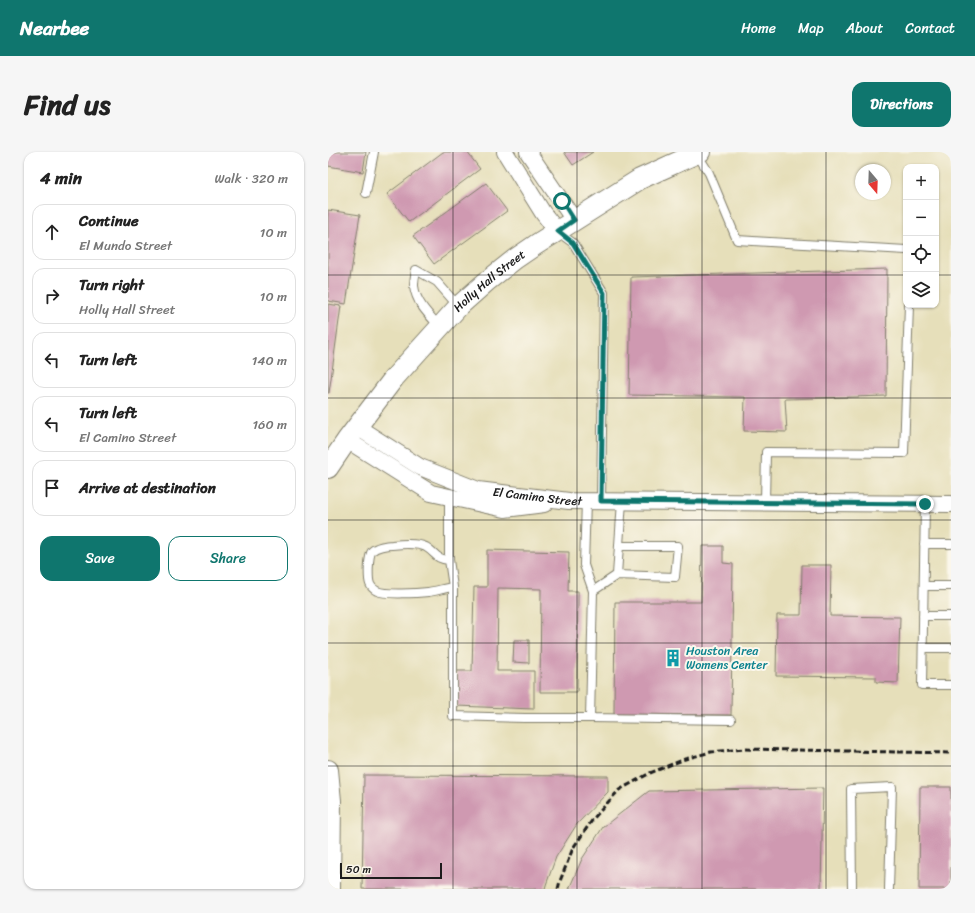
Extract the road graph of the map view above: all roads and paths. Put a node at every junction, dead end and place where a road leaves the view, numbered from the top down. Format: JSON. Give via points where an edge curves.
{"nodes":[{"id":1,"x":374,"y":152,"type":"edge"},
{"id":2,"x":505,"y":152,"type":"edge"},
{"id":3,"x":528,"y":152,"type":"edge"},
{"id":4,"x":698,"y":152,"type":"edge"},
{"id":5,"x":366,"y":193,"type":"dead end"},
{"id":6,"x":574,"y":220,"type":"junction"},
{"id":7,"x":558,"y":231,"type":"junction"},
{"id":8,"x":903,"y":250,"type":"edge"},
{"id":9,"x":459,"y":306,"type":"junction"},
{"id":10,"x":909,"y":308,"type":"edge"},
{"id":11,"x":440,"y":327,"type":"junction"},
{"id":12,"x":352,"y":434,"type":"junction"},
{"id":13,"x":328,"y":468,"type":"edge"},
{"id":14,"x":449,"y":497,"type":"junction"},
{"id":15,"x":569,"y":501,"type":"junction"},
{"id":16,"x":593,"y":501,"type":"junction"},
{"id":17,"x":622,"y":501,"type":"junction"},
{"id":18,"x":765,"y":502,"type":"junction"},
{"id":19,"x":925,"y":504,"type":"junction"},
{"id":20,"x":951,"y":504,"type":"edge"},
{"id":21,"x":924,"y":544,"type":"junction"},
{"id":22,"x":951,"y":544,"type":"edge"},
{"id":23,"x":619,"y":546,"type":"junction"},
{"id":24,"x":449,"y":560,"type":"junction"},
{"id":25,"x":617,"y":575,"type":"junction"},
{"id":26,"x":924,"y":586,"type":"junction"},
{"id":27,"x":951,"y":586,"type":"edge"},
{"id":28,"x":452,"y":587,"type":"junction"},
{"id":29,"x":593,"y":591,"type":"junction"},
{"id":30,"x":923,"y":616,"type":"junction"},
{"id":31,"x":951,"y":616,"type":"edge"},
{"id":32,"x":923,"y":648,"type":"junction"},
{"id":33,"x":951,"y":648,"type":"edge"},
{"id":34,"x":951,"y":685,"type":"edge"},
{"id":35,"x":590,"y":718,"type":"junction"},
{"id":36,"x":731,"y":720,"type":"dead end"},
{"id":37,"x":328,"y":770,"type":"edge"},
{"id":38,"x":328,"y":777,"type":"edge"},
{"id":39,"x":330,"y":889,"type":"edge"},
{"id":40,"x":852,"y":889,"type":"edge"},
{"id":41,"x":888,"y":889,"type":"edge"}],
"edges":[{"from":1,"to":5,"type":"lane"},
{"from":2,"to":7,"type":"street","via":[[543,213]]},
{"from":3,"to":6,"type":"street"},
{"from":4,"to":6,"type":"street","name":"Holly Hall Street","via":[[640,179]]},
{"from":4,"to":8,"type":"lane","via":[[737,240]]},
{"from":6,"to":7,"type":"street","name":"Holly Hall Street"},
{"from":7,"to":9,"type":"street","name":"Holly Hall Street","via":[[515,259]]},
{"from":7,"to":16,"type":"lane","via":[[573,243],[604,293]]},
{"from":9,"to":11,"type":"street","name":"Holly Hall Street"},
{"from":9,"to":11,"type":"lane","via":[[437,282],[416,270],[414,286],[418,300]]},
{"from":10,"to":18,"type":"lane","via":[[904,453],[766,452]]},
{"from":11,"to":12,"type":"street","name":"Holly Hall Street","via":[[394,378]]},
{"from":12,"to":13,"type":"street","name":"Holly Hall Street"},
{"from":12,"to":14,"type":"street","via":[[431,493]]},
{"from":12,"to":15,"type":"street","name":"El Camino Street","via":[[420,467],[478,490]]},
{"from":14,"to":15,"type":"street","via":[[505,509]]},
{"from":14,"to":24,"type":"lane"},
{"from":15,"to":16,"type":"street","name":"El Camino Street"},
{"from":16,"to":17,"type":"street","name":"El Camino Street"},
{"from":16,"to":29,"type":"lane","via":[[584,565]]},
{"from":17,"to":18,"type":"street","name":"El Camino Street"},
{"from":17,"to":23,"type":"lane"},
{"from":18,"to":19,"type":"street","name":"El Camino Street"},
{"from":19,"to":20,"type":"street","name":"El Camino Street"},
{"from":19,"to":21,"type":"lane"},
{"from":21,"to":22,"type":"lane"},
{"from":21,"to":26,"type":"lane"},
{"from":23,"to":25,"type":"lane"},
{"from":23,"to":25,"type":"lane","via":[[678,546],[675,577]]},
{"from":24,"to":28,"type":"lane"},
{"from":24,"to":28,"type":"lane","via":[[442,559],[419,545],[392,544],[376,548],[369,560],[370,584],[375,590],[388,593],[428,592]]},
{"from":25,"to":29,"type":"lane"},
{"from":26,"to":27,"type":"lane"},
{"from":26,"to":30,"type":"lane"},
{"from":28,"to":35,"type":"lane","via":[[453,716]]},
{"from":29,"to":35,"type":"lane"},
{"from":30,"to":31,"type":"lane"},
{"from":30,"to":32,"type":"lane"},
{"from":32,"to":33,"type":"lane"},
{"from":32,"to":34,"type":"lane","via":[[922,685]]},
{"from":35,"to":36,"type":"lane"},
{"from":37,"to":38,"type":"street"},
{"from":38,"to":39,"type":"street","via":[[331,801]]},
{"from":40,"to":41,"type":"lane","via":[[851,789],[892,788]]}]}
